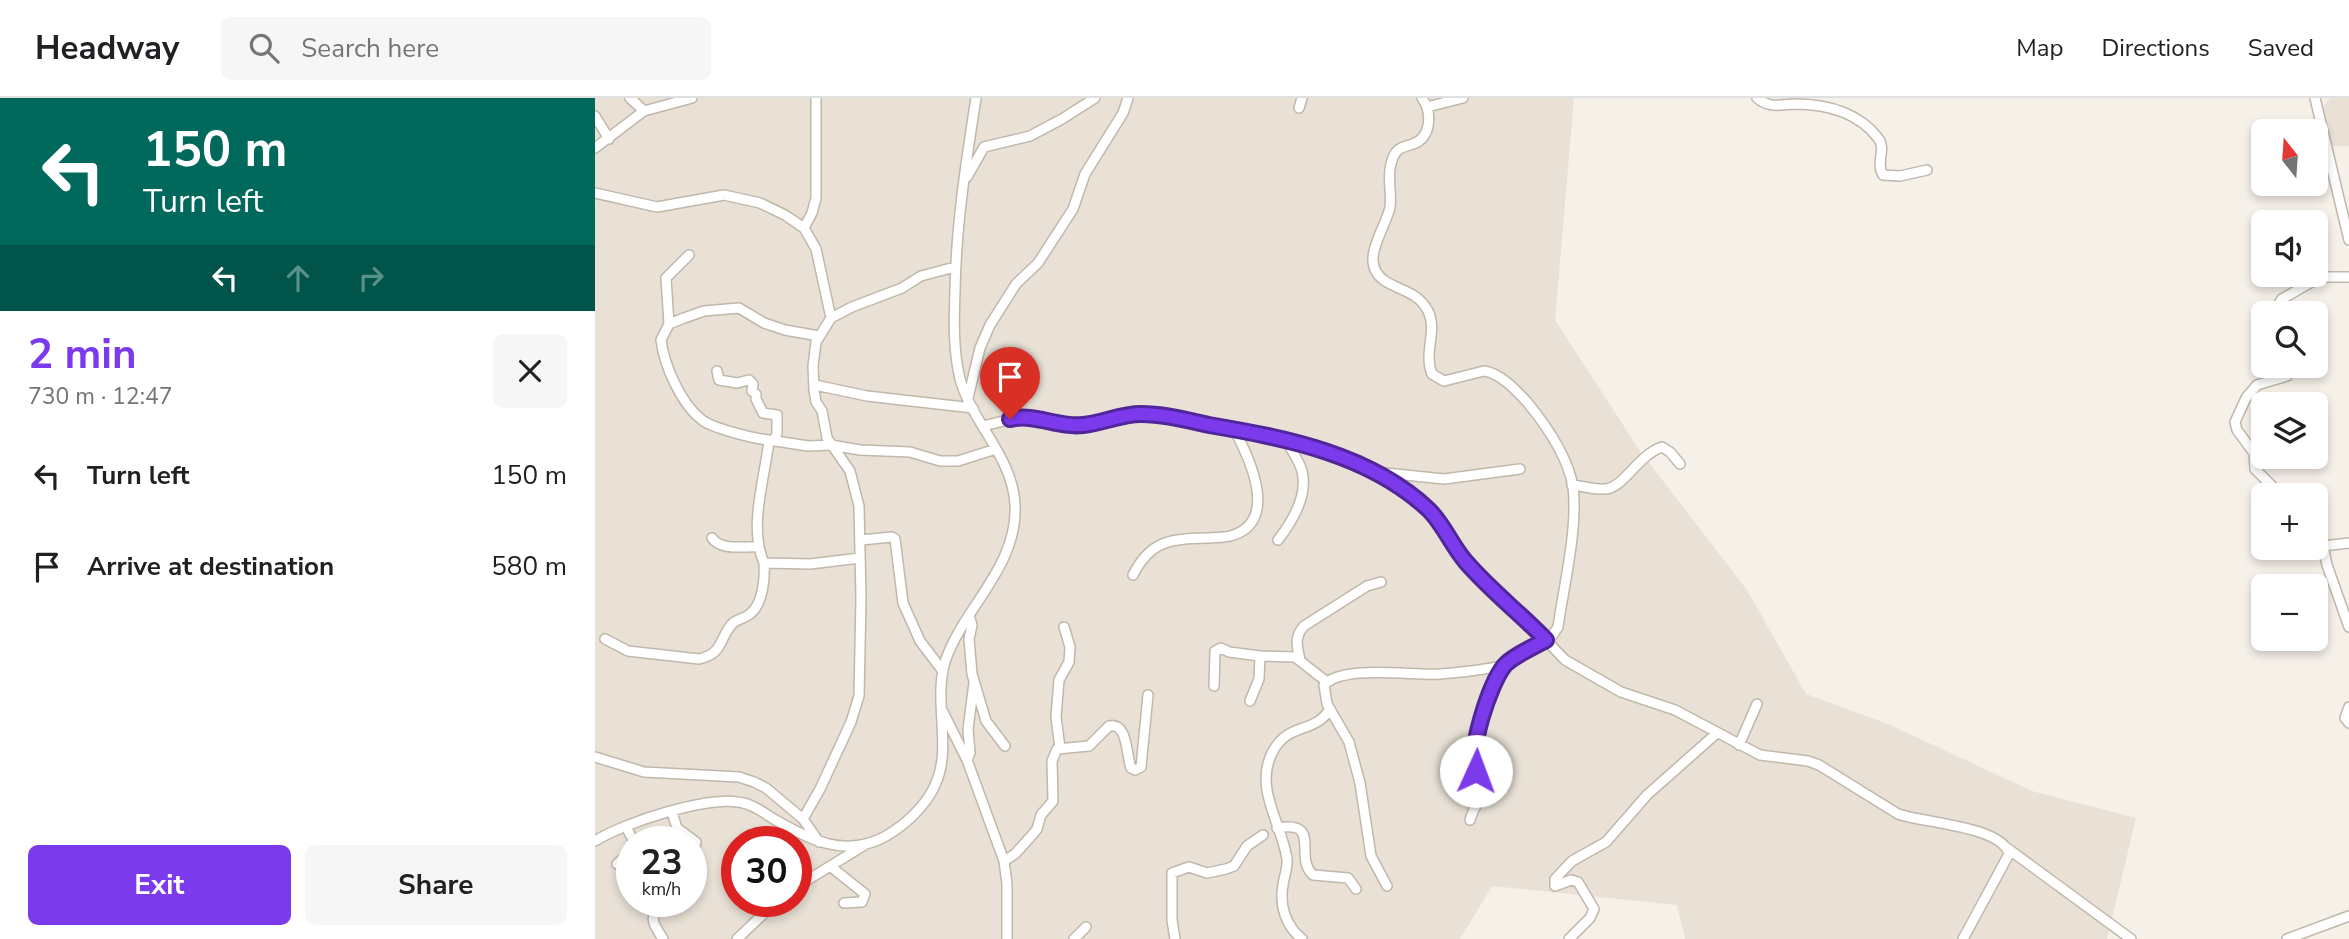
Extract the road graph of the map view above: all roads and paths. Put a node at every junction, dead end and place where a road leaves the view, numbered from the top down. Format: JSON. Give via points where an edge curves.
{"nodes":[{"id":1,"x":630,"y":98,"type":"edge"},
{"id":2,"x":692,"y":98,"type":"edge"},
{"id":3,"x":816,"y":98,"type":"edge"},
{"id":4,"x":976,"y":98,"type":"edge"},
{"id":5,"x":1095,"y":98,"type":"edge"},
{"id":6,"x":1128,"y":98,"type":"edge"},
{"id":7,"x":1463,"y":98,"type":"edge"},
{"id":8,"x":1757,"y":98,"type":"edge"},
{"id":9,"x":2315,"y":98,"type":"edge"},
{"id":10,"x":1425,"y":102,"type":"edge"},
{"id":11,"x":644,"y":111,"type":"junction"},
{"id":12,"x":595,"y":116,"type":"edge"},
{"id":13,"x":609,"y":139,"type":"junction"},
{"id":14,"x":595,"y":148,"type":"edge"},
{"id":15,"x":1927,"y":170,"type":"dead end"},
{"id":16,"x":964,"y":181,"type":"junction"},
{"id":17,"x":595,"y":193,"type":"edge"},
{"id":18,"x":804,"y":228,"type":"junction"},
{"id":19,"x":2349,"y":240,"type":"edge"},
{"id":20,"x":689,"y":255,"type":"dead end"},
{"id":21,"x":955,"y":267,"type":"junction"},
{"id":22,"x":2349,"y":277,"type":"edge"},
{"id":23,"x":2281,"y":301,"type":"edge"},
{"id":24,"x":831,"y":318,"type":"junction"},
{"id":25,"x":669,"y":324,"type":"junction"},
{"id":26,"x":819,"y":336,"type":"junction"},
{"id":27,"x":717,"y":371,"type":"dead end"},
{"id":28,"x":2277,"y":378,"type":"edge"},
{"id":29,"x":815,"y":385,"type":"junction"},
{"id":30,"x":968,"y":398,"type":"junction"},
{"id":31,"x":973,"y":408,"type":"junction"},
{"id":32,"x":983,"y":426,"type":"junction"},
{"id":33,"x":1234,"y":429,"type":"junction"},
{"id":34,"x":771,"y":440,"type":"junction"},
{"id":35,"x":1286,"y":440,"type":"junction"},
{"id":36,"x":831,"y":444,"type":"junction"},
{"id":37,"x":996,"y":449,"type":"junction"},
{"id":38,"x":1680,"y":464,"type":"dead end"},
{"id":39,"x":1520,"y":469,"type":"dead end"},
{"id":40,"x":1374,"y":472,"type":"junction"},
{"id":41,"x":2269,"y":483,"type":"edge"},
{"id":42,"x":1572,"y":485,"type":"junction"},
{"id":43,"x":712,"y":538,"type":"dead end"},
{"id":44,"x":861,"y":540,"type":"junction"},
{"id":45,"x":1279,"y":540,"type":"dead end"},
{"id":46,"x":2349,"y":543,"type":"edge"},
{"id":47,"x":2328,"y":544,"type":"edge"},
{"id":48,"x":758,"y":547,"type":"junction"},
{"id":49,"x":860,"y":558,"type":"junction"},
{"id":50,"x":2325,"y":560,"type":"edge"},
{"id":51,"x":764,"y":563,"type":"junction"},
{"id":52,"x":1133,"y":575,"type":"dead end"},
{"id":53,"x":1381,"y":582,"type":"dead end"},
{"id":54,"x":969,"y":615,"type":"junction"},
{"id":55,"x":1064,"y":627,"type":"dead end"},
{"id":56,"x":2349,"y":627,"type":"edge"},
{"id":57,"x":605,"y":639,"type":"dead end"},
{"id":58,"x":1546,"y":640,"type":"junction"},
{"id":59,"x":1260,"y":656,"type":"junction"},
{"id":60,"x":1300,"y":660,"type":"junction"},
{"id":61,"x":1505,"y":665,"type":"junction"},
{"id":62,"x":942,"y":670,"type":"junction"},
{"id":63,"x":974,"y":680,"type":"junction"},
{"id":64,"x":1327,"y":682,"type":"junction"},
{"id":65,"x":1214,"y":686,"type":"dead end"},
{"id":66,"x":1148,"y":695,"type":"dead end"},
{"id":67,"x":1250,"y":701,"type":"dead end"},
{"id":68,"x":1757,"y":704,"type":"dead end"},
{"id":69,"x":2349,"y":707,"type":"edge"},
{"id":70,"x":941,"y":709,"type":"junction"},
{"id":71,"x":1330,"y":709,"type":"junction"},
{"id":72,"x":2349,"y":723,"type":"edge"},
{"id":73,"x":1717,"y":733,"type":"junction"},
{"id":74,"x":1739,"y":745,"type":"junction"},
{"id":75,"x":1005,"y":746,"type":"dead end"},
{"id":76,"x":1060,"y":748,"type":"junction"},
{"id":77,"x":595,"y":757,"type":"edge"},
{"id":78,"x":967,"y":760,"type":"junction"},
{"id":79,"x":672,"y":812,"type":"junction"},
{"id":80,"x":803,"y":819,"type":"junction"},
{"id":81,"x":1470,"y":820,"type":"dead end"},
{"id":82,"x":629,"y":826,"type":"edge"},
{"id":83,"x":676,"y":826,"type":"edge"},
{"id":84,"x":1277,"y":828,"type":"junction"},
{"id":85,"x":616,"y":832,"type":"edge"},
{"id":86,"x":1263,"y":835,"type":"dead end"},
{"id":87,"x":595,"y":841,"type":"edge"},
{"id":88,"x":819,"y":842,"type":"junction"},
{"id":89,"x":865,"y":845,"type":"junction"},
{"id":90,"x":2007,"y":848,"type":"junction"},
{"id":91,"x":1004,"y":861,"type":"junction"},
{"id":92,"x":830,"y":866,"type":"junction"},
{"id":93,"x":812,"y":877,"type":"edge"},
{"id":94,"x":1387,"y":886,"type":"dead end"},
{"id":95,"x":1356,"y":889,"type":"dead end"},
{"id":96,"x":844,"y":903,"type":"dead end"},
{"id":97,"x":2349,"y":916,"type":"edge"},
{"id":98,"x":653,"y":917,"type":"edge"},
{"id":99,"x":760,"y":917,"type":"edge"},
{"id":100,"x":1086,"y":927,"type":"dead end"},
{"id":101,"x":663,"y":939,"type":"edge"},
{"id":102,"x":737,"y":939,"type":"edge"},
{"id":103,"x":1007,"y":939,"type":"edge"},
{"id":104,"x":1074,"y":939,"type":"edge"},
{"id":105,"x":1175,"y":939,"type":"edge"},
{"id":106,"x":1301,"y":939,"type":"edge"},
{"id":107,"x":1569,"y":939,"type":"edge"},
{"id":108,"x":1963,"y":939,"type":"edge"},
{"id":109,"x":2131,"y":939,"type":"edge"},
{"id":110,"x":2287,"y":939,"type":"edge"}],
"edges":[{"from":1,"to":11,"type":"street"},
{"from":2,"to":11,"type":"street"},
{"from":3,"to":18,"type":"street","via":[[816,198]]},
{"from":4,"to":16,"type":"street"},
{"from":5,"to":16,"type":"street","via":[[1030,135],[984,147]]},
{"from":6,"to":30,"type":"street","via":[[1089,167],[1073,209],[990,325]]},
{"from":7,"to":10,"type":"street"},
{"from":8,"to":15,"type":"street","via":[[1771,106],[1820,106],[1852,116],[1879,139],[1878,167],[1883,175]]},
{"from":9,"to":19,"type":"street"},
{"from":10,"to":42,"type":"street","via":[[1429,118],[1425,134],[1399,149],[1391,163],[1389,213],[1375,241],[1376,268],[1386,281],[1411,293],[1427,309],[1432,327],[1427,359],[1432,374],[1444,381],[1484,370],[1500,377],[1521,395],[1548,431],[1567,465]]},
{"from":11,"to":13,"type":"street"},
{"from":12,"to":13,"type":"street"},
{"from":13,"to":14,"type":"street"},
{"from":16,"to":21,"type":"street"},
{"from":17,"to":18,"type":"street","via":[[657,207],[733,197],[759,203]]},
{"from":18,"to":24,"type":"street","via":[[819,257]]},
{"from":20,"to":25,"type":"street","via":[[666,278]]},
{"from":21,"to":24,"type":"street","via":[[921,276]]},
{"from":21,"to":30,"type":"street","via":[[953,335]]},
{"from":22,"to":23,"type":"street","via":[[2315,280]]},
{"from":24,"to":26,"type":"street"},
{"from":25,"to":26,"type":"street","via":[[697,313],[739,307],[764,323]]},
{"from":25,"to":34,"type":"street","via":[[661,340],[673,382],[702,421]]},
{"from":26,"to":29,"type":"street","via":[[813,366]]},
{"from":27,"to":34,"type":"street","via":[[719,380],[753,384],[763,413],[776,415]]},
{"from":28,"to":41,"type":"street","via":[[2251,390],[2235,422],[2254,453],[2255,469]]},
{"from":29,"to":31,"type":"street"},
{"from":29,"to":36,"type":"street"},
{"from":30,"to":31,"type":"street"},
{"from":31,"to":32,"type":"street"},
{"from":32,"to":33,"type":"street","via":[[1020,417],[1072,426],[1140,414]]},
{"from":32,"to":37,"type":"street"},
{"from":33,"to":35,"type":"street"},
{"from":33,"to":52,"type":"street","via":[[1256,481],[1253,518],[1229,537],[1161,544],[1145,554]]},
{"from":34,"to":36,"type":"street"},
{"from":34,"to":48,"type":"street","via":[[761,492]]},
{"from":35,"to":40,"type":"street"},
{"from":35,"to":45,"type":"street","via":[[1303,481],[1299,506]]},
{"from":36,"to":37,"type":"street","via":[[910,452],[940,461],[958,461]]},
{"from":36,"to":44,"type":"street","via":[[853,480]]},
{"from":37,"to":54,"type":"street","via":[[1015,502],[1013,533],[1002,563]]},
{"from":38,"to":42,"type":"street","via":[[1662,447],[1612,488]]},
{"from":39,"to":40,"type":"street","via":[[1444,479]]},
{"from":40,"to":58,"type":"street","via":[[1430,511],[1465,561]]},
{"from":42,"to":58,"type":"street","via":[[1570,541],[1558,626]]},
{"from":43,"to":48,"type":"street","via":[[727,546]]},
{"from":44,"to":49,"type":"street"},
{"from":44,"to":62,"type":"street","via":[[895,540],[903,603],[920,641]]},
{"from":46,"to":47,"type":"street"},
{"from":48,"to":51,"type":"street"},
{"from":49,"to":51,"type":"street"},
{"from":49,"to":80,"type":"street","via":[[859,696]]},
{"from":50,"to":56,"type":"street"},
{"from":51,"to":57,"type":"street","via":[[756,607],[733,623],[713,655],[699,659],[658,656],[628,651]]},
{"from":53,"to":60,"type":"street","via":[[1304,626],[1296,641]]},
{"from":54,"to":62,"type":"street"},
{"from":54,"to":63,"type":"street"},
{"from":55,"to":76,"type":"street","via":[[1070,647],[1069,662],[1059,680],[1056,718]]},
{"from":58,"to":61,"type":"street"},
{"from":58,"to":73,"type":"street","via":[[1565,660],[1605,684],[1675,710]]},
{"from":59,"to":60,"type":"street"},
{"from":59,"to":65,"type":"street","via":[[1221,648],[1215,651]]},
{"from":59,"to":67,"type":"street","via":[[1259,679]]},
{"from":60,"to":64,"type":"street"},
{"from":61,"to":64,"type":"street","via":[[1442,674],[1344,676]]},
{"from":61,"to":81,"type":"street","via":[[1480,723],[1473,760],[1483,795]]},
{"from":62,"to":70,"type":"street"},
{"from":63,"to":75,"type":"street","via":[[986,721]]},
{"from":63,"to":78,"type":"street"},
{"from":64,"to":71,"type":"street","via":[[1324,691]]},
{"from":66,"to":76,"type":"street","via":[[1143,757],[1137,770],[1131,768],[1116,725],[1109,726],[1089,746]]},
{"from":68,"to":74,"type":"street"},
{"from":69,"to":72,"type":"street","via":[[2345,718]]},
{"from":70,"to":78,"type":"street"},
{"from":70,"to":89,"type":"street","via":[[941,762],[932,792],[900,827]]},
{"from":71,"to":84,"type":"street","via":[[1321,722],[1290,732],[1272,753],[1266,789]]},
{"from":71,"to":94,"type":"street","via":[[1349,742],[1371,856]]},
{"from":73,"to":74,"type":"street"},
{"from":73,"to":107,"type":"street","via":[[1647,794],[1606,842],[1573,861],[1555,879],[1555,886],[1578,882],[1594,909]]},
{"from":74,"to":90,"type":"street","via":[[1761,755],[1819,765],[1898,814],[1972,830]]},
{"from":76,"to":91,"type":"street","via":[[1052,761],[1053,801],[1033,834]]},
{"from":77,"to":80,"type":"street","via":[[645,772],[745,779],[767,788]]},
{"from":78,"to":91,"type":"street"},
{"from":79,"to":82,"type":"street"},
{"from":79,"to":83,"type":"street"},
{"from":79,"to":88,"type":"street","via":[[719,801],[746,803]]},
{"from":80,"to":88,"type":"street"},
{"from":84,"to":95,"type":"street","via":[[1299,828],[1303,833],[1313,875],[1348,878]]},
{"from":84,"to":106,"type":"street","via":[[1287,862],[1282,903],[1287,924]]},
{"from":85,"to":87,"type":"street"},
{"from":86,"to":105,"type":"street","via":[[1247,846],[1234,866],[1207,873],[1189,867],[1172,873]]},
{"from":88,"to":89,"type":"street"},
{"from":89,"to":92,"type":"street"},
{"from":90,"to":108,"type":"street","via":[[2009,854]]},
{"from":90,"to":109,"type":"street"},
{"from":91,"to":103,"type":"street"},
{"from":92,"to":93,"type":"street"},
{"from":92,"to":96,"type":"street","via":[[865,894],[862,902]]},
{"from":97,"to":110,"type":"street"},
{"from":98,"to":101,"type":"street"},
{"from":99,"to":102,"type":"street"},
{"from":100,"to":104,"type":"street"}]}
